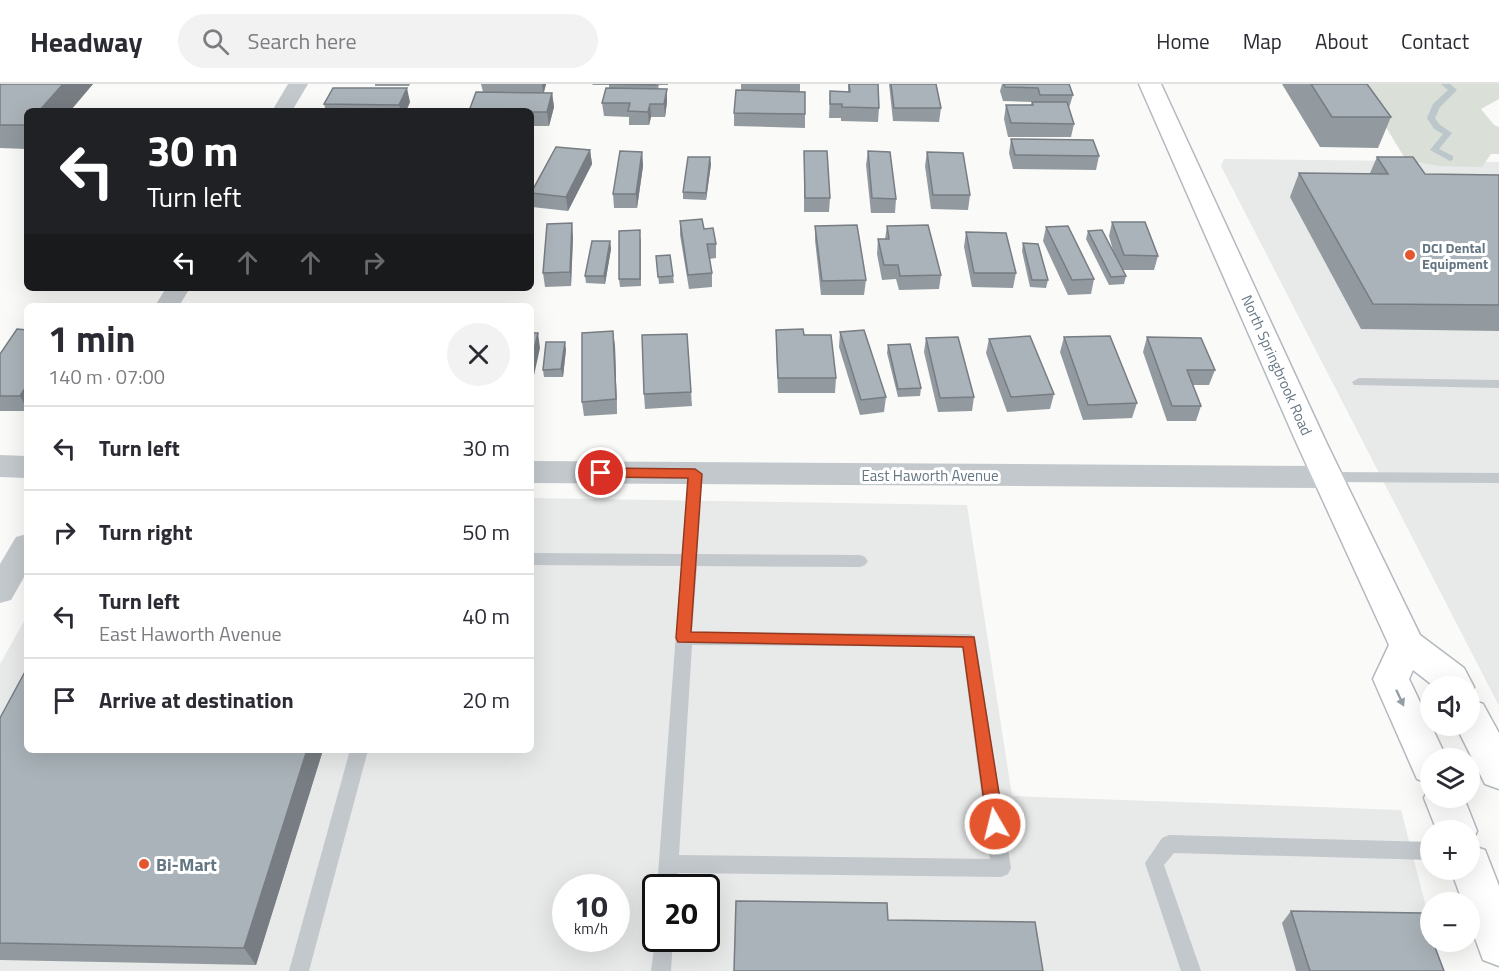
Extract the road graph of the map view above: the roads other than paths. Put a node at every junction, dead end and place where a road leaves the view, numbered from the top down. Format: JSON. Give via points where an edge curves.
{"nodes":[{"id":1,"x":298,"y":84,"type":"edge"},
{"id":2,"x":1150,"y":84,"type":"edge"},
{"id":3,"x":284,"y":108,"type":"edge"},
{"id":4,"x":1359,"y":382,"type":"dead end"},
{"id":5,"x":1499,"y":384,"type":"edge"},
{"id":6,"x":0,"y":466,"type":"edge"},
{"id":7,"x":24,"y":466,"type":"edge"},
{"id":8,"x":534,"y":472,"type":"edge"},
{"id":9,"x":695,"y":474,"type":"junction"},
{"id":10,"x":1328,"y":477,"type":"junction"},
{"id":11,"x":1499,"y":478,"type":"edge"},
{"id":12,"x":24,"y":551,"type":"edge"},
{"id":13,"x":534,"y":559,"type":"edge"},
{"id":14,"x":689,"y":561,"type":"junction"},
{"id":15,"x":860,"y":561,"type":"dead end"},
{"id":16,"x":0,"y":591,"type":"edge"},
{"id":17,"x":683,"y":638,"type":"junction"},
{"id":18,"x":1407,"y":645,"type":"junction"},
{"id":19,"x":1447,"y":676,"type":"edge"},
{"id":20,"x":1483,"y":728,"type":"edge"},
{"id":21,"x":1422,"y":748,"type":"edge"},
{"id":22,"x":358,"y":753,"type":"edge"},
{"id":23,"x":1499,"y":772,"type":"edge"},
{"id":24,"x":1420,"y":851,"type":"edge"},
{"id":25,"x":668,"y":864,"type":"junction"},
{"id":26,"x":668,"y":874,"type":"edge"},
{"id":27,"x":1476,"y":880,"type":"edge"},
{"id":28,"x":1499,"y":945,"type":"edge"},
{"id":29,"x":662,"y":952,"type":"edge"},
{"id":30,"x":298,"y":971,"type":"edge"},
{"id":31,"x":661,"y":971,"type":"edge"},
{"id":32,"x":1191,"y":971,"type":"edge"}],
"edges":[{"from":1,"to":3,"type":"street"},
{"from":2,"to":10,"type":"main road","name":"North Springbrook Road"},
{"from":4,"to":5,"type":"lane"},
{"from":6,"to":7,"type":"street"},
{"from":8,"to":9,"type":"street","name":"East Haworth Avenue"},
{"from":9,"to":10,"type":"street","name":"East Haworth Avenue"},
{"from":9,"to":14,"type":"lane"},
{"from":10,"to":11,"type":"lane"},
{"from":10,"to":18,"type":"main road","name":"North Springbrook Road"},
{"from":12,"to":16,"type":"street"},
{"from":13,"to":14,"type":"lane"},
{"from":14,"to":15,"type":"lane"},
{"from":14,"to":17,"type":"lane"},
{"from":17,"to":25,"type":"lane"},
{"from":17,"to":25,"type":"lane","via":[[969,641],[1001,868]]},
{"from":18,"to":19,"type":"main road","name":"North Springbrook Road"},
{"from":18,"to":21,"type":"main road","one_way":true,"via":[[1391,679]]},
{"from":20,"to":23,"type":"main road"},
{"from":22,"to":30,"type":"lane"},
{"from":24,"to":32,"type":"lane","via":[[1169,844],[1155,863]]},
{"from":25,"to":26,"type":"lane"},
{"from":27,"to":28,"type":"main road"},
{"from":29,"to":31,"type":"lane"}]}
